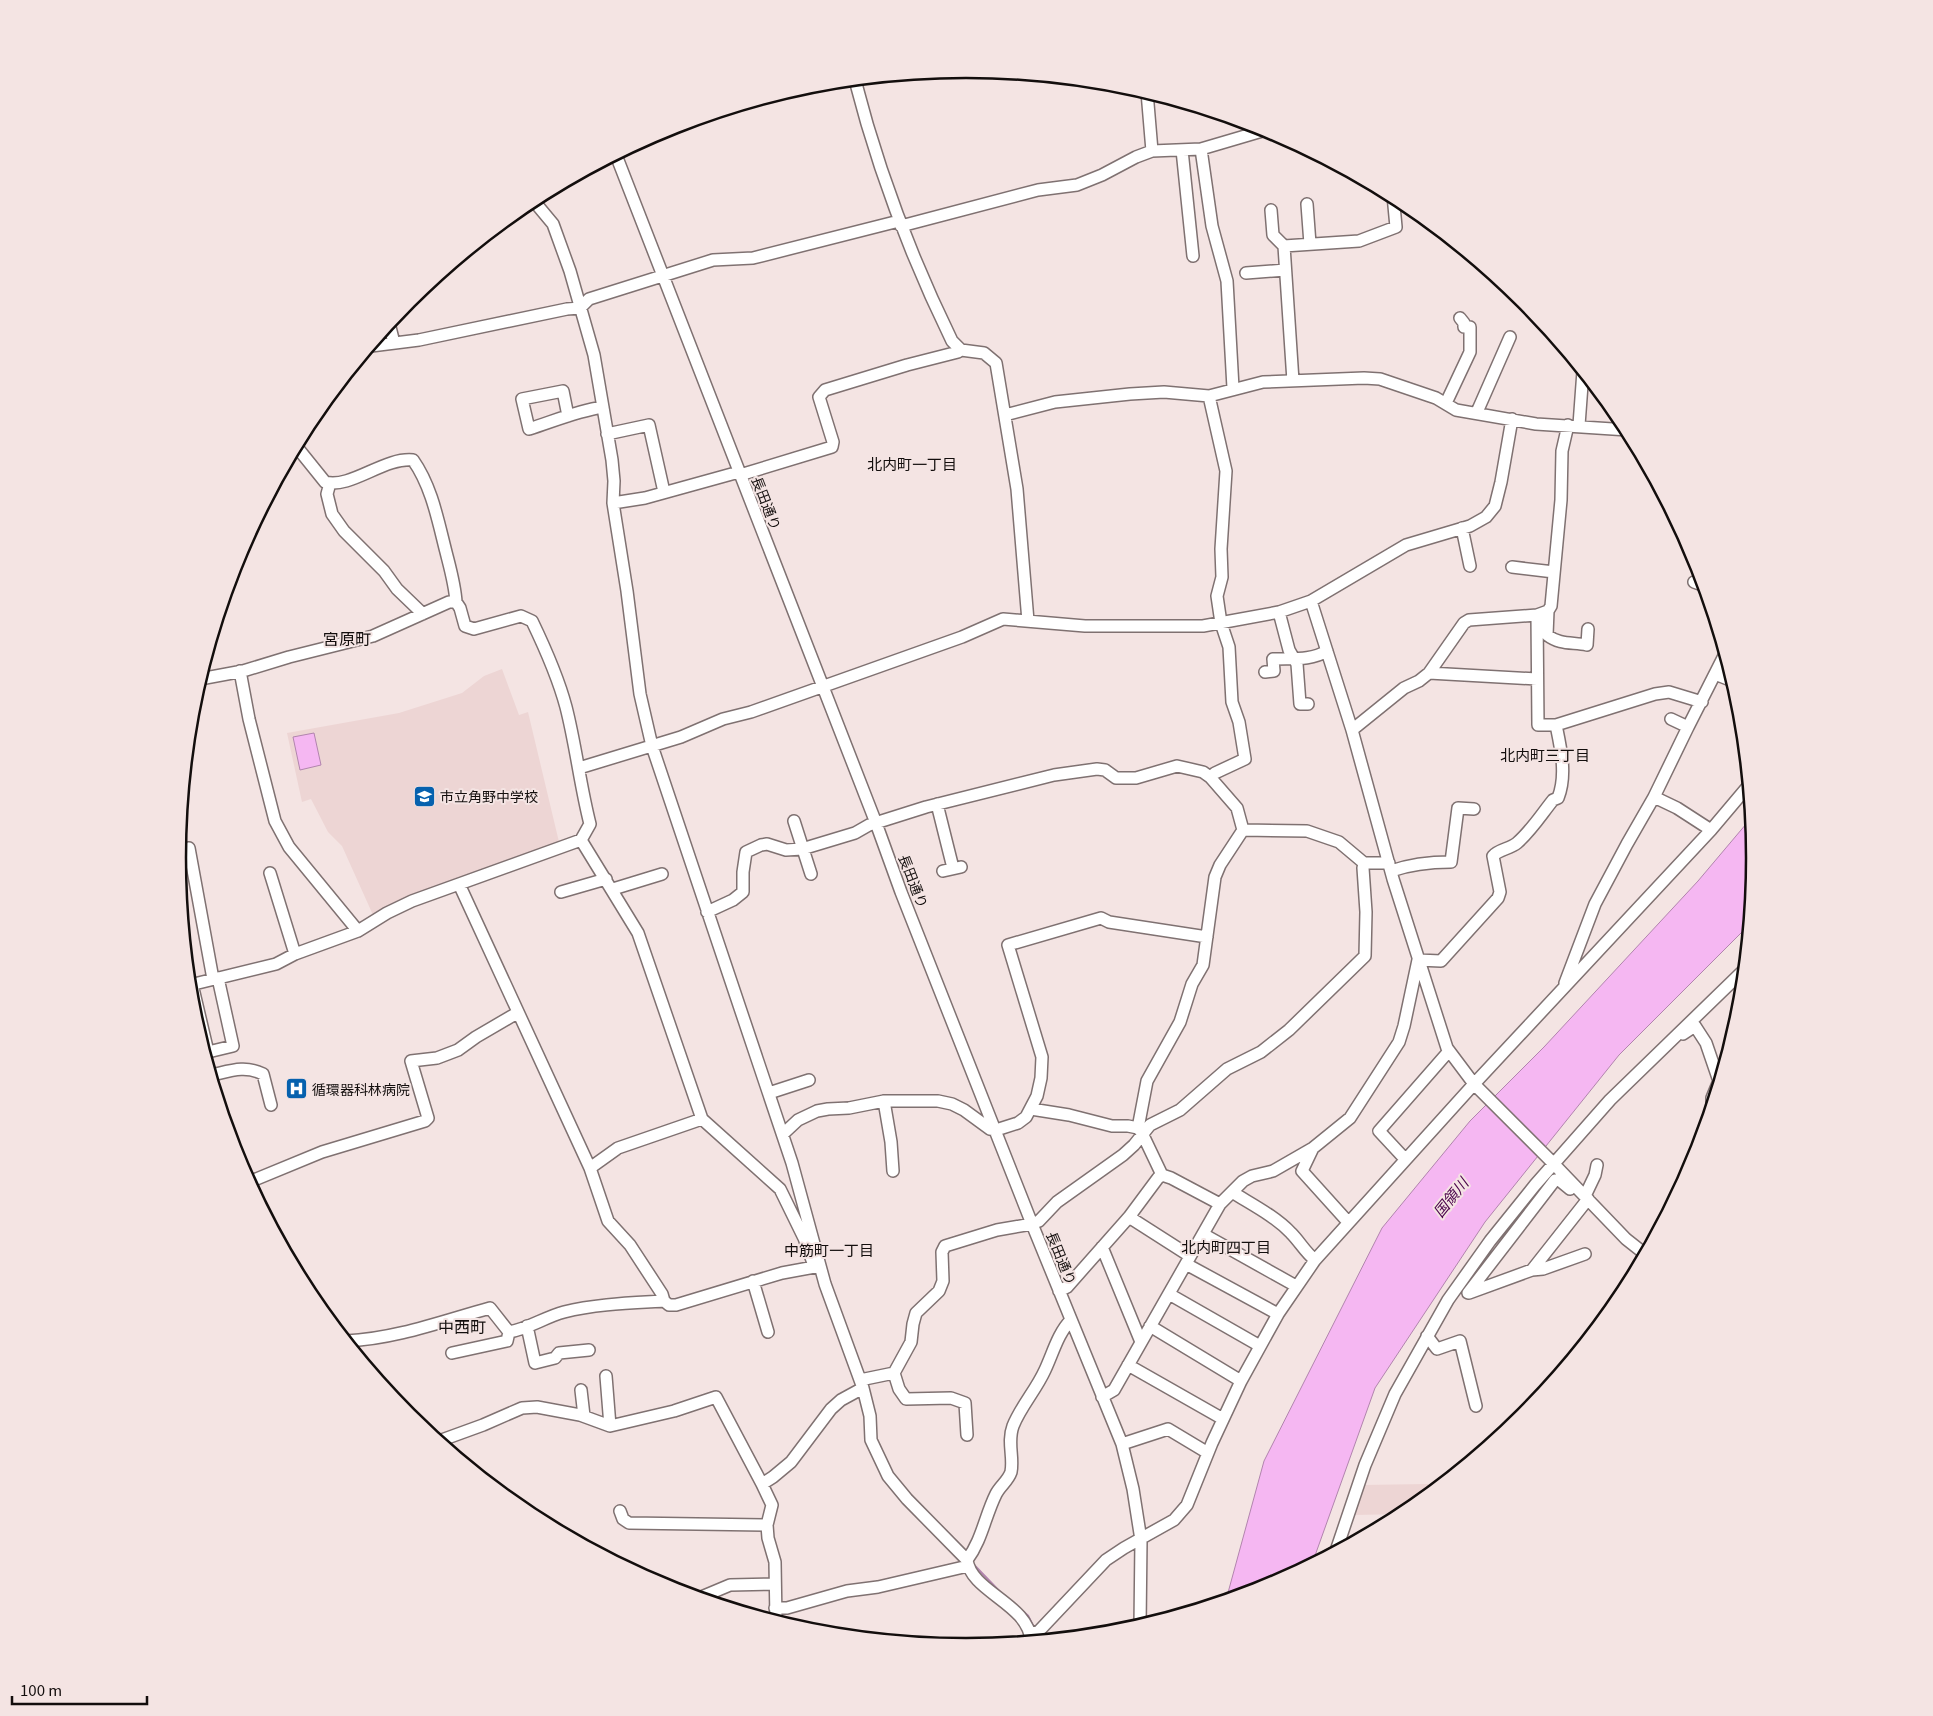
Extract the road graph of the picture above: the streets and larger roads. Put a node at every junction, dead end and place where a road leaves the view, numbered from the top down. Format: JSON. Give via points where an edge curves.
{"nodes":[{"id":1,"x":856,"y":85,"type":"edge"},
{"id":2,"x":1148,"y":99,"type":"edge"},
{"id":3,"x":1255,"y":133,"type":"edge"},
{"id":4,"x":1201,"y":148,"type":"junction"},
{"id":5,"x":1182,"y":150,"type":"junction"},
{"id":6,"x":1152,"y":151,"type":"junction"},
{"id":7,"x":618,"y":160,"type":"edge"},
{"id":8,"x":1307,"y":204,"type":"dead end"},
{"id":9,"x":1394,"y":205,"type":"edge"},
{"id":10,"x":538,"y":206,"type":"edge"},
{"id":11,"x":1271,"y":210,"type":"dead end"},
{"id":12,"x":900,"y":224,"type":"junction"},
{"id":13,"x":1310,"y":244,"type":"junction"},
{"id":14,"x":1284,"y":246,"type":"junction"},
{"id":15,"x":1193,"y":256,"type":"dead end"},
{"id":16,"x":1286,"y":270,"type":"junction"},
{"id":17,"x":1246,"y":273,"type":"dead end"},
{"id":18,"x":663,"y":277,"type":"junction"},
{"id":19,"x":580,"y":308,"type":"junction"},
{"id":20,"x":1460,"y":318,"type":"dead end"},
{"id":21,"x":391,"y":331,"type":"edge"},
{"id":22,"x":1510,"y":337,"type":"dead end"},
{"id":23,"x":394,"y":343,"type":"junction"},
{"id":24,"x":378,"y":345,"type":"edge"},
{"id":25,"x":961,"y":350,"type":"junction"},
{"id":26,"x":1582,"y":378,"type":"edge"},
{"id":27,"x":1293,"y":381,"type":"junction"},
{"id":28,"x":1233,"y":388,"type":"junction"},
{"id":29,"x":1209,"y":396,"type":"junction"},
{"id":30,"x":1446,"y":403,"type":"junction"},
{"id":31,"x":603,"y":407,"type":"junction"},
{"id":32,"x":1477,"y":412,"type":"junction"},
{"id":33,"x":1005,"y":415,"type":"junction"},
{"id":34,"x":568,"y":416,"type":"dead end"},
{"id":35,"x":1512,"y":419,"type":"junction"},
{"id":36,"x":1573,"y":425,"type":"junction"},
{"id":37,"x":1618,"y":429,"type":"edge"},
{"id":38,"x":607,"y":434,"type":"junction"},
{"id":39,"x":301,"y":452,"type":"edge"},
{"id":40,"x":740,"y":474,"type":"junction"},
{"id":41,"x":330,"y":483,"type":"junction"},
{"id":42,"x":664,"y":492,"type":"junction"},
{"id":43,"x":613,"y":503,"type":"junction"},
{"id":44,"x":1465,"y":527,"type":"junction"},
{"id":45,"x":1473,"y":565,"type":"dead end"},
{"id":46,"x":1512,"y":567,"type":"dead end"},
{"id":47,"x":1554,"y":572,"type":"junction"},
{"id":48,"x":1311,"y":601,"type":"junction"},
{"id":49,"x":456,"y":602,"type":"junction"},
{"id":50,"x":1548,"y":611,"type":"junction"},
{"id":51,"x":1279,"y":612,"type":"junction"},
{"id":52,"x":423,"y":614,"type":"junction"},
{"id":53,"x":1537,"y":615,"type":"junction"},
{"id":54,"x":1028,"y":621,"type":"junction"},
{"id":55,"x":1221,"y":623,"type":"junction"},
{"id":56,"x":1588,"y":628,"type":"dead end"},
{"id":57,"x":1327,"y":651,"type":"junction"},
{"id":58,"x":1294,"y":658,"type":"junction"},
{"id":59,"x":1721,"y":661,"type":"edge"},
{"id":60,"x":240,"y":671,"type":"junction"},
{"id":61,"x":1265,"y":672,"type":"dead end"},
{"id":62,"x":1429,"y":674,"type":"junction"},
{"id":63,"x":1715,"y":674,"type":"junction"},
{"id":64,"x":208,"y":677,"type":"edge"},
{"id":65,"x":1725,"y":678,"type":"edge"},
{"id":66,"x":1537,"y":679,"type":"junction"},
{"id":67,"x":823,"y":686,"type":"junction"},
{"id":68,"x":1702,"y":702,"type":"junction"},
{"id":69,"x":1308,"y":704,"type":"dead end"},
{"id":70,"x":1671,"y":719,"type":"dead end"},
{"id":71,"x":1556,"y":725,"type":"junction"},
{"id":72,"x":1688,"y":727,"type":"junction"},
{"id":73,"x":1352,"y":730,"type":"junction"},
{"id":74,"x":652,"y":746,"type":"junction"},
{"id":75,"x":579,"y":768,"type":"junction"},
{"id":76,"x":1210,"y":777,"type":"junction"},
{"id":77,"x":1743,"y":792,"type":"edge"},
{"id":78,"x":1654,"y":797,"type":"junction"},
{"id":79,"x":936,"y":804,"type":"junction"},
{"id":80,"x":1474,"y":809,"type":"dead end"},
{"id":81,"x":794,"y":821,"type":"dead end"},
{"id":82,"x":876,"y":823,"type":"junction"},
{"id":83,"x":1243,"y":830,"type":"junction"},
{"id":84,"x":1711,"y":830,"type":"junction"},
{"id":85,"x":581,"y":840,"type":"junction"},
{"id":86,"x":189,"y":848,"type":"dead end"},
{"id":87,"x":802,"y":849,"type":"junction"},
{"id":88,"x":1364,"y":863,"type":"junction"},
{"id":89,"x":1390,"y":867,"type":"junction"},
{"id":90,"x":952,"y":869,"type":"dead end"},
{"id":91,"x":270,"y":873,"type":"dead end"},
{"id":92,"x":662,"y":874,"type":"dead end"},
{"id":93,"x":811,"y":874,"type":"dead end"},
{"id":94,"x":606,"y":879,"type":"junction"},
{"id":95,"x":459,"y":884,"type":"junction"},
{"id":96,"x":613,"y":889,"type":"junction"},
{"id":97,"x":561,"y":892,"type":"dead end"},
{"id":98,"x":707,"y":912,"type":"junction"},
{"id":99,"x":358,"y":931,"type":"junction"},
{"id":100,"x":1207,"y":937,"type":"junction"},
{"id":101,"x":295,"y":954,"type":"junction"},
{"id":102,"x":1418,"y":960,"type":"junction"},
{"id":103,"x":1738,"y":975,"type":"edge"},
{"id":104,"x":216,"y":979,"type":"junction"},
{"id":105,"x":197,"y":983,"type":"edge"},
{"id":106,"x":1565,"y":987,"type":"junction"},
{"id":107,"x":517,"y":1013,"type":"junction"},
{"id":108,"x":1672,"y":1039,"type":"junction"},
{"id":109,"x":211,"y":1051,"type":"edge"},
{"id":110,"x":1449,"y":1051,"type":"junction"},
{"id":111,"x":1716,"y":1073,"type":"edge"},
{"id":112,"x":217,"y":1074,"type":"edge"},
{"id":113,"x":809,"y":1080,"type":"dead end"},
{"id":114,"x":1476,"y":1086,"type":"junction"},
{"id":115,"x":769,"y":1093,"type":"junction"},
{"id":116,"x":884,"y":1101,"type":"junction"},
{"id":117,"x":271,"y":1105,"type":"dead end"},
{"id":118,"x":1031,"y":1109,"type":"junction"},
{"id":119,"x":702,"y":1119,"type":"junction"},
{"id":120,"x":996,"y":1130,"type":"junction"},
{"id":121,"x":1140,"y":1130,"type":"junction"},
{"id":122,"x":783,"y":1134,"type":"junction"},
{"id":123,"x":1313,"y":1148,"type":"junction"},
{"id":124,"x":1405,"y":1159,"type":"junction"},
{"id":125,"x":1552,"y":1162,"type":"junction"},
{"id":126,"x":1598,"y":1165,"type":"dead end"},
{"id":127,"x":590,"y":1168,"type":"junction"},
{"id":128,"x":893,"y":1171,"type":"dead end"},
{"id":129,"x":1162,"y":1175,"type":"junction"},
{"id":130,"x":255,"y":1179,"type":"edge"},
{"id":131,"x":1232,"y":1192,"type":"junction"},
{"id":132,"x":1586,"y":1199,"type":"junction"},
{"id":133,"x":1220,"y":1204,"type":"junction"},
{"id":134,"x":1129,"y":1217,"type":"junction"},
{"id":135,"x":1348,"y":1222,"type":"junction"},
{"id":136,"x":1032,"y":1224,"type":"junction"},
{"id":137,"x":1203,"y":1234,"type":"junction"},
{"id":138,"x":1102,"y":1247,"type":"junction"},
{"id":139,"x":1640,"y":1250,"type":"edge"},
{"id":140,"x":1585,"y":1254,"type":"dead end"},
{"id":141,"x":1188,"y":1260,"type":"junction"},
{"id":142,"x":1315,"y":1260,"type":"junction"},
{"id":143,"x":817,"y":1266,"type":"junction"},
{"id":144,"x":1532,"y":1270,"type":"junction"},
{"id":145,"x":753,"y":1281,"type":"junction"},
{"id":146,"x":1296,"y":1286,"type":"junction"},
{"id":147,"x":1059,"y":1291,"type":"junction"},
{"id":148,"x":1468,"y":1293,"type":"junction"},
{"id":149,"x":1169,"y":1294,"type":"junction"},
{"id":150,"x":1448,"y":1300,"type":"junction"},
{"id":151,"x":664,"y":1301,"type":"junction"},
{"id":152,"x":1278,"y":1314,"type":"junction"},
{"id":153,"x":1071,"y":1320,"type":"junction"},
{"id":154,"x":527,"y":1326,"type":"junction"},
{"id":155,"x":1150,"y":1326,"type":"junction"},
{"id":156,"x":509,"y":1332,"type":"junction"},
{"id":157,"x":768,"y":1332,"type":"dead end"},
{"id":158,"x":1427,"y":1336,"type":"junction"},
{"id":159,"x":353,"y":1341,"type":"edge"},
{"id":160,"x":1141,"y":1342,"type":"junction"},
{"id":161,"x":1260,"y":1346,"type":"junction"},
{"id":162,"x":589,"y":1350,"type":"dead end"},
{"id":163,"x":452,"y":1353,"type":"dead end"},
{"id":164,"x":1128,"y":1365,"type":"junction"},
{"id":165,"x":894,"y":1373,"type":"junction"},
{"id":166,"x":606,"y":1376,"type":"dead end"},
{"id":167,"x":1241,"y":1380,"type":"junction"},
{"id":168,"x":862,"y":1384,"type":"junction"},
{"id":169,"x":581,"y":1390,"type":"dead end"},
{"id":170,"x":1102,"y":1397,"type":"junction"},
{"id":171,"x":1476,"y":1406,"type":"dead end"},
{"id":172,"x":584,"y":1416,"type":"junction"},
{"id":173,"x":1223,"y":1419,"type":"junction"},
{"id":174,"x":610,"y":1426,"type":"junction"},
{"id":175,"x":967,"y":1435,"type":"dead end"},
{"id":176,"x":445,"y":1439,"type":"edge"},
{"id":177,"x":1122,"y":1444,"type":"junction"},
{"id":178,"x":1208,"y":1452,"type":"junction"},
{"id":179,"x":762,"y":1484,"type":"junction"},
{"id":180,"x":620,"y":1511,"type":"dead end"},
{"id":181,"x":767,"y":1525,"type":"junction"},
{"id":182,"x":1141,"y":1540,"type":"junction"},
{"id":183,"x":1338,"y":1544,"type":"edge"},
{"id":184,"x":967,"y":1563,"type":"junction"},
{"id":185,"x":775,"y":1584,"type":"junction"},
{"id":186,"x":708,"y":1594,"type":"edge"},
{"id":187,"x":775,"y":1608,"type":"junction"},
{"id":188,"x":776,"y":1615,"type":"edge"},
{"id":189,"x":1140,"y":1619,"type":"edge"},
{"id":190,"x":1030,"y":1636,"type":"edge"},
{"id":191,"x":1032,"y":1636,"type":"edge"}],
"edges":[{"from":1,"to":12,"type":"street"},
{"from":2,"to":6,"type":"street"},
{"from":3,"to":4,"type":"street"},
{"from":4,"to":5,"type":"street"},
{"from":4,"to":28,"type":"street","via":[[1212,226],[1227,281]]},
{"from":5,"to":6,"type":"street"},
{"from":5,"to":15,"type":"street"},
{"from":6,"to":12,"type":"street","via":[[1077,185],[1038,190]]},
{"from":7,"to":18,"type":"street","name":"長田通り"},
{"from":8,"to":13,"type":"street"},
{"from":9,"to":13,"type":"street","via":[[1396,227],[1358,241]]},
{"from":10,"to":19,"type":"street","via":[[553,224]]},
{"from":11,"to":14,"type":"street","via":[[1273,235]]},
{"from":12,"to":18,"type":"street","via":[[753,258],[713,260]]},
{"from":12,"to":25,"type":"street","via":[[932,300],[952,341]]},
{"from":13,"to":14,"type":"street"},
{"from":14,"to":16,"type":"street"},
{"from":16,"to":17,"type":"street"},
{"from":16,"to":27,"type":"street"},
{"from":18,"to":19,"type":"street","via":[[589,299]]},
{"from":18,"to":40,"type":"street","name":"長田通り"},
{"from":19,"to":23,"type":"street"},
{"from":19,"to":31,"type":"street","via":[[594,355]]},
{"from":20,"to":30,"type":"street","via":[[1464,327],[1470,327],[1470,352]]},
{"from":21,"to":23,"type":"street"},
{"from":22,"to":32,"type":"street"},
{"from":23,"to":24,"type":"street"},
{"from":25,"to":33,"type":"street","via":[[984,353],[996,363]]},
{"from":25,"to":40,"type":"street","via":[[825,390],[819,397],[832,447]]},
{"from":26,"to":36,"type":"street"},
{"from":27,"to":28,"type":"street"},
{"from":27,"to":30,"type":"street","via":[[1380,379]]},
{"from":28,"to":29,"type":"street"},
{"from":29,"to":33,"type":"street","via":[[1164,392],[1130,394],[1055,402]]},
{"from":29,"to":55,"type":"street","via":[[1226,471],[1222,577],[1217,596]]},
{"from":30,"to":32,"type":"street","via":[[1456,410]]},
{"from":31,"to":34,"type":"street"},
{"from":31,"to":38,"type":"street"},
{"from":32,"to":35,"type":"street"},
{"from":33,"to":54,"type":"street","via":[[1019,512]]},
{"from":35,"to":36,"type":"street","via":[[1536,424]]},
{"from":35,"to":44,"type":"street","via":[[1495,506],[1486,518]]},
{"from":36,"to":37,"type":"street"},
{"from":36,"to":47,"type":"street","via":[[1562,451]]},
{"from":38,"to":42,"type":"street","via":[[649,425]]},
{"from":38,"to":43,"type":"street","via":[[614,481]]},
{"from":39,"to":41,"type":"street","via":[[325,482]]},
{"from":40,"to":42,"type":"street"},
{"from":40,"to":67,"type":"street","name":"長田通り"},
{"from":41,"to":49,"type":"street","via":[[342,482],[383,465],[413,460],[429,491]]},
{"from":41,"to":52,"type":"street","via":[[327,494],[332,514],[344,531]]},
{"from":42,"to":43,"type":"street"},
{"from":43,"to":74,"type":"street","via":[[640,694]]},
{"from":44,"to":45,"type":"street"},
{"from":44,"to":48,"type":"street","via":[[1406,545]]},
{"from":46,"to":47,"type":"street"},
{"from":47,"to":50,"type":"street"},
{"from":48,"to":51,"type":"street"},
{"from":48,"to":57,"type":"street"},
{"from":49,"to":52,"type":"street"},
{"from":49,"to":75,"type":"street","via":[[465,626],[474,628],[521,616],[532,621],[566,706]]},
{"from":50,"to":53,"type":"street"},
{"from":50,"to":56,"type":"street","via":[[1547,635],[1560,643],[1567,639],[1587,645]]},
{"from":51,"to":55,"type":"street"},
{"from":51,"to":58,"type":"street"},
{"from":52,"to":60,"type":"street","via":[[373,636]]},
{"from":53,"to":62,"type":"street","via":[[1469,620]]},
{"from":53,"to":66,"type":"street"},
{"from":54,"to":55,"type":"street","via":[[1085,626],[1204,626]]},
{"from":54,"to":67,"type":"street","via":[[1003,619],[962,637]]},
{"from":55,"to":76,"type":"street","via":[[1229,647],[1232,702],[1245,759]]},
{"from":57,"to":58,"type":"street","via":[[1318,656]]},
{"from":57,"to":73,"type":"street"},
{"from":58,"to":61,"type":"street","via":[[1273,659],[1274,671]]},
{"from":58,"to":69,"type":"street","via":[[1300,704]]},
{"from":59,"to":63,"type":"street"},
{"from":60,"to":64,"type":"street"},
{"from":60,"to":99,"type":"street","via":[[275,821],[289,847]]},
{"from":62,"to":66,"type":"street"},
{"from":62,"to":73,"type":"street","via":[[1404,688]]},
{"from":63,"to":65,"type":"street"},
{"from":63,"to":68,"type":"street"},
{"from":66,"to":71,"type":"street","via":[[1538,725]]},
{"from":67,"to":74,"type":"street"},
{"from":67,"to":82,"type":"street","name":"長田通り"},
{"from":68,"to":71,"type":"street","via":[[1669,692],[1656,694]]},
{"from":68,"to":72,"type":"street"},
{"from":70,"to":72,"type":"street"},
{"from":71,"to":102,"type":"street","via":[[1563,778],[1558,798],[1552,800],[1516,844],[1493,856],[1500,892],[1498,898],[1440,961]]},
{"from":72,"to":78,"type":"street"},
{"from":73,"to":89,"type":"street"},
{"from":74,"to":75,"type":"street"},
{"from":74,"to":98,"type":"street"},
{"from":75,"to":85,"type":"street","via":[[590,824]]},
{"from":76,"to":79,"type":"street","via":[[1203,772],[1177,766],[1136,778],[1116,778],[1105,770],[1097,770],[1054,775]]},
{"from":76,"to":83,"type":"street","via":[[1237,808]]},
{"from":77,"to":84,"type":"street"},
{"from":78,"to":84,"type":"street"},
{"from":78,"to":106,"type":"street","via":[[1596,904]]},
{"from":79,"to":82,"type":"street"},
{"from":79,"to":90,"type":"street","via":[[941,839]]},
{"from":80,"to":89,"type":"street","via":[[1458,808],[1451,862]]},
{"from":81,"to":87,"type":"street"},
{"from":82,"to":87,"type":"street"},
{"from":82,"to":120,"type":"street","name":"長田通り"},
{"from":83,"to":88,"type":"street","via":[[1307,831],[1339,842]]},
{"from":83,"to":100,"type":"street","via":[[1215,877]]},
{"from":84,"to":106,"type":"street"},
{"from":85,"to":94,"type":"street"},
{"from":85,"to":95,"type":"street"},
{"from":86,"to":104,"type":"street"},
{"from":87,"to":93,"type":"street"},
{"from":87,"to":98,"type":"street","via":[[786,850],[767,844],[748,850],[743,866],[743,892]]},
{"from":88,"to":89,"type":"street"},
{"from":88,"to":121,"type":"street","via":[[1365,956],[1289,1030],[1261,1052],[1227,1069],[1180,1110]]},
{"from":89,"to":102,"type":"street"},
{"from":91,"to":101,"type":"street"},
{"from":92,"to":96,"type":"street"},
{"from":94,"to":96,"type":"street"},
{"from":94,"to":97,"type":"street"},
{"from":95,"to":99,"type":"street","via":[[404,905]]},
{"from":95,"to":107,"type":"street"},
{"from":96,"to":119,"type":"street","via":[[638,933]]},
{"from":98,"to":115,"type":"street"},
{"from":99,"to":101,"type":"street"},
{"from":100,"to":118,"type":"street","via":[[1109,922],[1101,918],[1008,946],[1042,1057],[1041,1078]]},
{"from":100,"to":121,"type":"street","via":[[1203,965],[1192,984],[1180,1022],[1148,1081]]},
{"from":101,"to":104,"type":"street","via":[[276,964]]},
{"from":102,"to":110,"type":"street"},
{"from":102,"to":123,"type":"street","via":[[1399,1042],[1350,1118]]},
{"from":103,"to":108,"type":"street"},
{"from":104,"to":105,"type":"street"},
{"from":104,"to":109,"type":"street","via":[[233,1046]]},
{"from":106,"to":114,"type":"street"},
{"from":107,"to":127,"type":"street"},
{"from":107,"to":130,"type":"street","via":[[458,1050],[437,1058],[411,1061],[428,1118],[425,1121],[322,1152]]},
{"from":108,"to":111,"type":"street","via":[[1695,1026],[1706,1043]]},
{"from":108,"to":125,"type":"street"},
{"from":110,"to":114,"type":"street"},
{"from":110,"to":124,"type":"street","via":[[1379,1131]]},
{"from":112,"to":117,"type":"street","via":[[246,1068],[263,1074]]},
{"from":113,"to":115,"type":"street"},
{"from":114,"to":124,"type":"street"},
{"from":114,"to":125,"type":"street"},
{"from":115,"to":122,"type":"street"},
{"from":116,"to":120,"type":"street","via":[[952,1104]]},
{"from":116,"to":122,"type":"street","via":[[817,1111],[798,1120]]},
{"from":116,"to":128,"type":"street"},
{"from":118,"to":120,"type":"street","via":[[1018,1123]]},
{"from":118,"to":121,"type":"street"},
{"from":119,"to":127,"type":"street","via":[[618,1148]]},
{"from":119,"to":143,"type":"street","via":[[780,1189]]},
{"from":120,"to":136,"type":"street","name":"長田通り"},
{"from":121,"to":129,"type":"street"},
{"from":121,"to":136,"type":"street","via":[[1134,1145],[1124,1155],[1057,1202]]},
{"from":122,"to":143,"type":"street","via":[[815,1241]]},
{"from":123,"to":131,"type":"street","via":[[1273,1171],[1252,1176]]},
{"from":123,"to":135,"type":"street","via":[[1302,1171]]},
{"from":124,"to":135,"type":"street"},
{"from":125,"to":132,"type":"street"},
{"from":125,"to":150,"type":"street"},
{"from":126,"to":132,"type":"street"},
{"from":127,"to":151,"type":"street","via":[[608,1221],[630,1245]]},
{"from":129,"to":133,"type":"street"},
{"from":129,"to":134,"type":"street"},
{"from":131,"to":133,"type":"street"},
{"from":131,"to":142,"type":"street","via":[[1291,1233]]},
{"from":132,"to":139,"type":"street"},
{"from":132,"to":144,"type":"street"},
{"from":132,"to":148,"type":"street","via":[[1555,1180]]},
{"from":133,"to":137,"type":"street"},
{"from":134,"to":138,"type":"street"},
{"from":134,"to":141,"type":"street"},
{"from":135,"to":142,"type":"street"},
{"from":136,"to":147,"type":"street","name":"長田通り"},
{"from":136,"to":165,"type":"street","via":[[997,1230],[945,1246],[941,1286],[916,1313],[911,1342]]},
{"from":137,"to":141,"type":"street"},
{"from":137,"to":146,"type":"street"},
{"from":138,"to":147,"type":"street","via":[[1067,1287]]},
{"from":138,"to":160,"type":"street"},
{"from":140,"to":144,"type":"street"},
{"from":141,"to":149,"type":"street"},
{"from":141,"to":152,"type":"street"},
{"from":142,"to":146,"type":"street"},
{"from":143,"to":145,"type":"street"},
{"from":143,"to":168,"type":"street"},
{"from":144,"to":148,"type":"street"},
{"from":145,"to":151,"type":"street","via":[[676,1305]]},
{"from":145,"to":157,"type":"street"},
{"from":146,"to":152,"type":"street"},
{"from":147,"to":153,"type":"street","name":"長田通り"},
{"from":148,"to":150,"type":"street"},
{"from":149,"to":155,"type":"street"},
{"from":149,"to":161,"type":"street"},
{"from":150,"to":158,"type":"street"},
{"from":151,"to":154,"type":"street","via":[[566,1312]]},
{"from":152,"to":161,"type":"street"},
{"from":153,"to":170,"type":"street","name":"長田通り"},
{"from":153,"to":184,"type":"street","via":[[1064,1327],[1044,1372],[1014,1423],[1010,1439],[1011,1471],[997,1492]]},
{"from":154,"to":156,"type":"street"},
{"from":154,"to":162,"type":"street","via":[[535,1363],[555,1358],[559,1353]]},
{"from":155,"to":160,"type":"street"},
{"from":155,"to":167,"type":"street"},
{"from":156,"to":159,"type":"street","via":[[490,1308],[405,1332]]},
{"from":156,"to":163,"type":"street","via":[[507,1340]]},
{"from":158,"to":171,"type":"street","via":[[1437,1349],[1460,1340]]},
{"from":158,"to":183,"type":"street","via":[[1395,1394],[1365,1465]]},
{"from":160,"to":164,"type":"street"},
{"from":161,"to":167,"type":"street"},
{"from":164,"to":170,"type":"street","via":[[1114,1390]]},
{"from":164,"to":173,"type":"street"},
{"from":165,"to":168,"type":"street"},
{"from":165,"to":175,"type":"street","via":[[906,1399],[952,1398],[965,1403]]},
{"from":166,"to":174,"type":"street"},
{"from":167,"to":173,"type":"street"},
{"from":168,"to":179,"type":"street","via":[[831,1409],[791,1462]]},
{"from":168,"to":184,"type":"street","via":[[872,1440],[888,1476]]},
{"from":169,"to":172,"type":"street"},
{"from":170,"to":177,"type":"street","name":"長田通り"},
{"from":172,"to":174,"type":"street"},
{"from":172,"to":176,"type":"street","via":[[537,1407],[522,1408]]},
{"from":173,"to":178,"type":"street"},
{"from":174,"to":179,"type":"street","via":[[716,1396]]},
{"from":177,"to":178,"type":"street","via":[[1168,1429]]},
{"from":177,"to":182,"type":"street","name":"長田通り"},
{"from":178,"to":182,"type":"street","via":[[1187,1505],[1174,1520]]},
{"from":179,"to":181,"type":"street","via":[[772,1505]]},
{"from":180,"to":181,"type":"street","via":[[628,1523]]},
{"from":181,"to":185,"type":"street","via":[[775,1562]]},
{"from":182,"to":189,"type":"street","name":"長田通り"},
{"from":182,"to":191,"type":"street","via":[[1106,1560]]},
{"from":184,"to":187,"type":"street","via":[[878,1587]]},
{"from":184,"to":190,"type":"street","via":[[974,1577],[1027,1623]]},
{"from":185,"to":186,"type":"street","via":[[730,1585]]},
{"from":185,"to":187,"type":"street"},
{"from":187,"to":188,"type":"street"}]}
